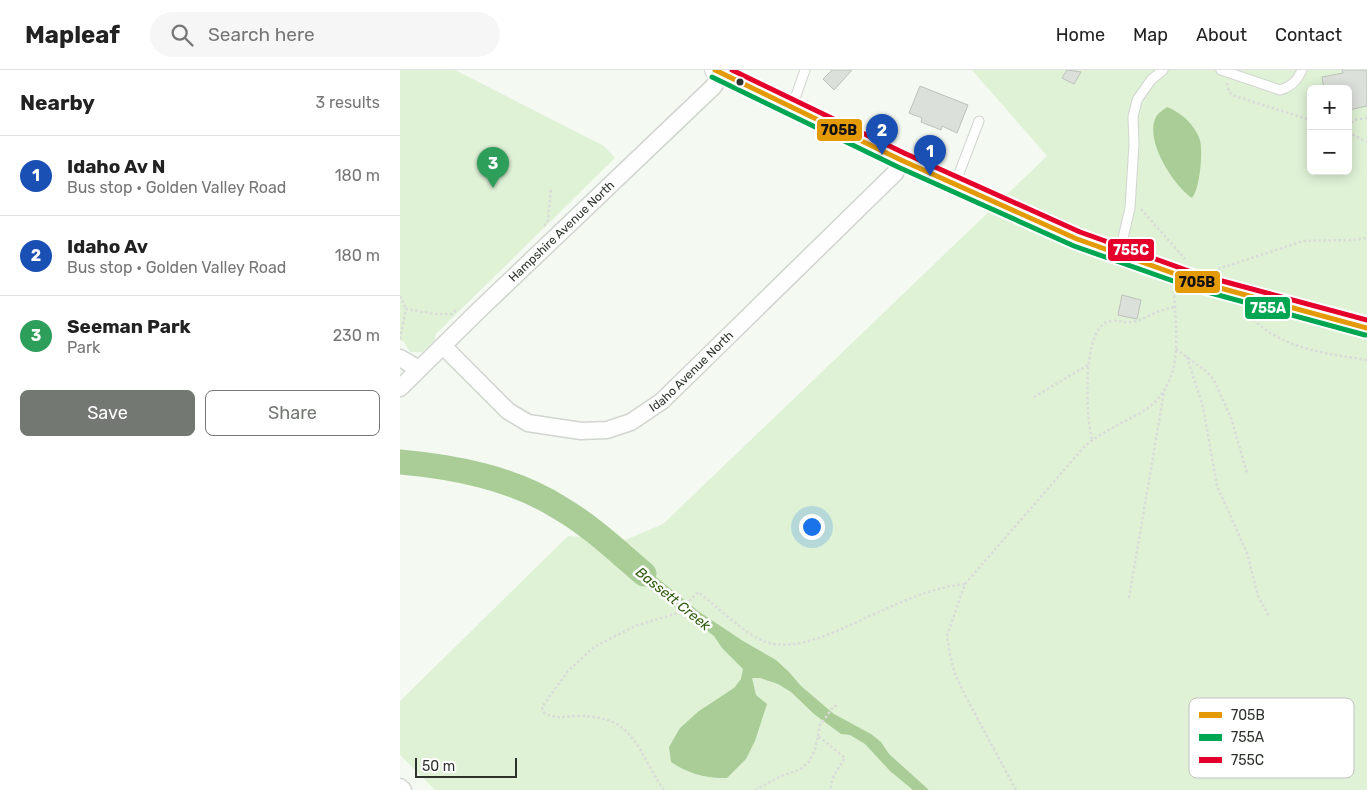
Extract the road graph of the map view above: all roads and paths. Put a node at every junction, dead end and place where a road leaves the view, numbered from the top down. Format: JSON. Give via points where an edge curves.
{"nodes":[{"id":1,"x":805,"y":70,"type":"edge"},
{"id":2,"x":1163,"y":70,"type":"edge"},
{"id":3,"x":1302,"y":70,"type":"edge"},
{"id":4,"x":718,"y":72,"type":"edge"},
{"id":5,"x":1225,"y":72,"type":"edge"},
{"id":6,"x":792,"y":107,"type":"junction"},
{"id":7,"x":1367,"y":118,"type":"edge"},
{"id":8,"x":1307,"y":119,"type":"edge"},
{"id":9,"x":979,"y":121,"type":"dead end"},
{"id":10,"x":1349,"y":130,"type":"edge"},
{"id":11,"x":1352,"y":134,"type":"edge"},
{"id":12,"x":1367,"y":142,"type":"edge"},
{"id":13,"x":901,"y":160,"type":"junction"},
{"id":14,"x":955,"y":184,"type":"junction"},
{"id":15,"x":551,"y":188,"type":"dead end"},
{"id":16,"x":1131,"y":197,"type":"junction"},
{"id":17,"x":538,"y":232,"type":"dead end"},
{"id":18,"x":1367,"y":238,"type":"edge"},
{"id":19,"x":1119,"y":255,"type":"junction"},
{"id":20,"x":1189,"y":264,"type":"dead end"},
{"id":21,"x":1217,"y":270,"type":"dead end"},
{"id":22,"x":1174,"y":290,"type":"dead end"},
{"id":23,"x":400,"y":296,"type":"edge"},
{"id":24,"x":1251,"y":296,"type":"junction"},
{"id":25,"x":1175,"y":307,"type":"junction"},
{"id":26,"x":458,"y":308,"type":"dead end"},
{"id":27,"x":406,"y":309,"type":"junction"},
{"id":28,"x":1367,"y":328,"type":"edge"},
{"id":29,"x":400,"y":339,"type":"edge"},
{"id":30,"x":443,"y":346,"type":"junction"},
{"id":31,"x":1176,"y":349,"type":"junction"},
{"id":32,"x":1187,"y":357,"type":"junction"},
{"id":33,"x":400,"y":358,"type":"edge"},
{"id":34,"x":1367,"y":360,"type":"edge"},
{"id":35,"x":1088,"y":365,"type":"junction"},
{"id":36,"x":419,"y":369,"type":"junction"},
{"id":37,"x":400,"y":388,"type":"edge"},
{"id":38,"x":1165,"y":391,"type":"junction"},
{"id":39,"x":1034,"y":397,"type":"dead end"},
{"id":40,"x":1092,"y":439,"type":"junction"},
{"id":41,"x":1247,"y":473,"type":"dead end"},
{"id":42,"x":964,"y":584,"type":"junction"},
{"id":43,"x":1130,"y":598,"type":"dead end"},
{"id":44,"x":1269,"y":616,"type":"dead end"},
{"id":45,"x":839,"y":706,"type":"dead end"},
{"id":46,"x":818,"y":736,"type":"junction"},
{"id":47,"x":400,"y":787,"type":"edge"},
{"id":48,"x":403,"y":790,"type":"edge"},
{"id":49,"x":664,"y":790,"type":"edge"},
{"id":50,"x":755,"y":790,"type":"edge"},
{"id":51,"x":830,"y":790,"type":"edge"},
{"id":52,"x":1016,"y":790,"type":"edge"}],
"edges":[{"from":1,"to":6,"type":"lane"},
{"from":2,"to":16,"type":"lane","via":[[1151,80],[1137,100],[1133,117]]},
{"from":3,"to":5,"type":"lane","via":[[1296,81],[1280,90]]},
{"from":4,"to":6,"type":"street"},
{"from":4,"to":30,"type":"street","name":"Hampshire Avenue North","via":[[713,87]]},
{"from":5,"to":8,"type":"path","via":[[1227,87],[1234,96]]},
{"from":6,"to":13,"type":"street"},
{"from":7,"to":10,"type":"path","via":[[1353,120]]},
{"from":9,"to":14,"type":"lane"},
{"from":11,"to":12,"type":"path"},
{"from":13,"to":14,"type":"street"},
{"from":13,"to":30,"type":"street","name":"Idaho Avenue North","via":[[895,173],[662,401],[631,422],[607,430],[581,431],[528,423],[508,411]]},
{"from":14,"to":19,"type":"street"},
{"from":15,"to":17,"type":"path","via":[[548,220]]},
{"from":16,"to":19,"type":"lane"},
{"from":16,"to":20,"type":"path"},
{"from":18,"to":21,"type":"path","via":[[1303,241]]},
{"from":19,"to":24,"type":"street"},
{"from":22,"to":25,"type":"path"},
{"from":23,"to":27,"type":"path"},
{"from":24,"to":28,"type":"street"},
{"from":24,"to":34,"type":"path","via":[[1248,314],[1277,338],[1310,351]]},
{"from":25,"to":31,"type":"path"},
{"from":25,"to":35,"type":"path","via":[[1141,320],[1106,322],[1093,341]]},
{"from":26,"to":27,"type":"path","via":[[452,314]]},
{"from":27,"to":29,"type":"path"},
{"from":30,"to":36,"type":"street","name":"Hampshire Avenue North"},
{"from":31,"to":32,"type":"path"},
{"from":31,"to":38,"type":"path","via":[[1171,381]]},
{"from":32,"to":41,"type":"path","via":[[1214,380],[1231,418]]},
{"from":32,"to":44,"type":"path","via":[[1204,407],[1217,486],[1247,552],[1258,596]]},
{"from":33,"to":36,"type":"street"},
{"from":35,"to":39,"type":"path"},
{"from":35,"to":40,"type":"path","via":[[1088,426]]},
{"from":36,"to":37,"type":"street","name":"Hampshire Avenue North"},
{"from":38,"to":40,"type":"path","via":[[1150,407]]},
{"from":38,"to":43,"type":"path"},
{"from":40,"to":42,"type":"path"},
{"from":42,"to":49,"type":"path","via":[[919,596],[808,641],[786,645],[766,642],[748,633],[698,592],[678,613],[635,626],[594,647],[568,671],[542,707],[543,712],[550,717],[585,716],[609,719],[618,724],[641,750]]},
{"from":42,"to":52,"type":"path","via":[[947,636],[950,655],[966,697]]},
{"from":45,"to":46,"type":"path","via":[[834,706],[820,725]]},
{"from":46,"to":50,"type":"path","via":[[808,762],[799,770]]},
{"from":46,"to":51,"type":"path","via":[[845,758],[834,775]]},
{"from":47,"to":48,"type":"street"}]}
